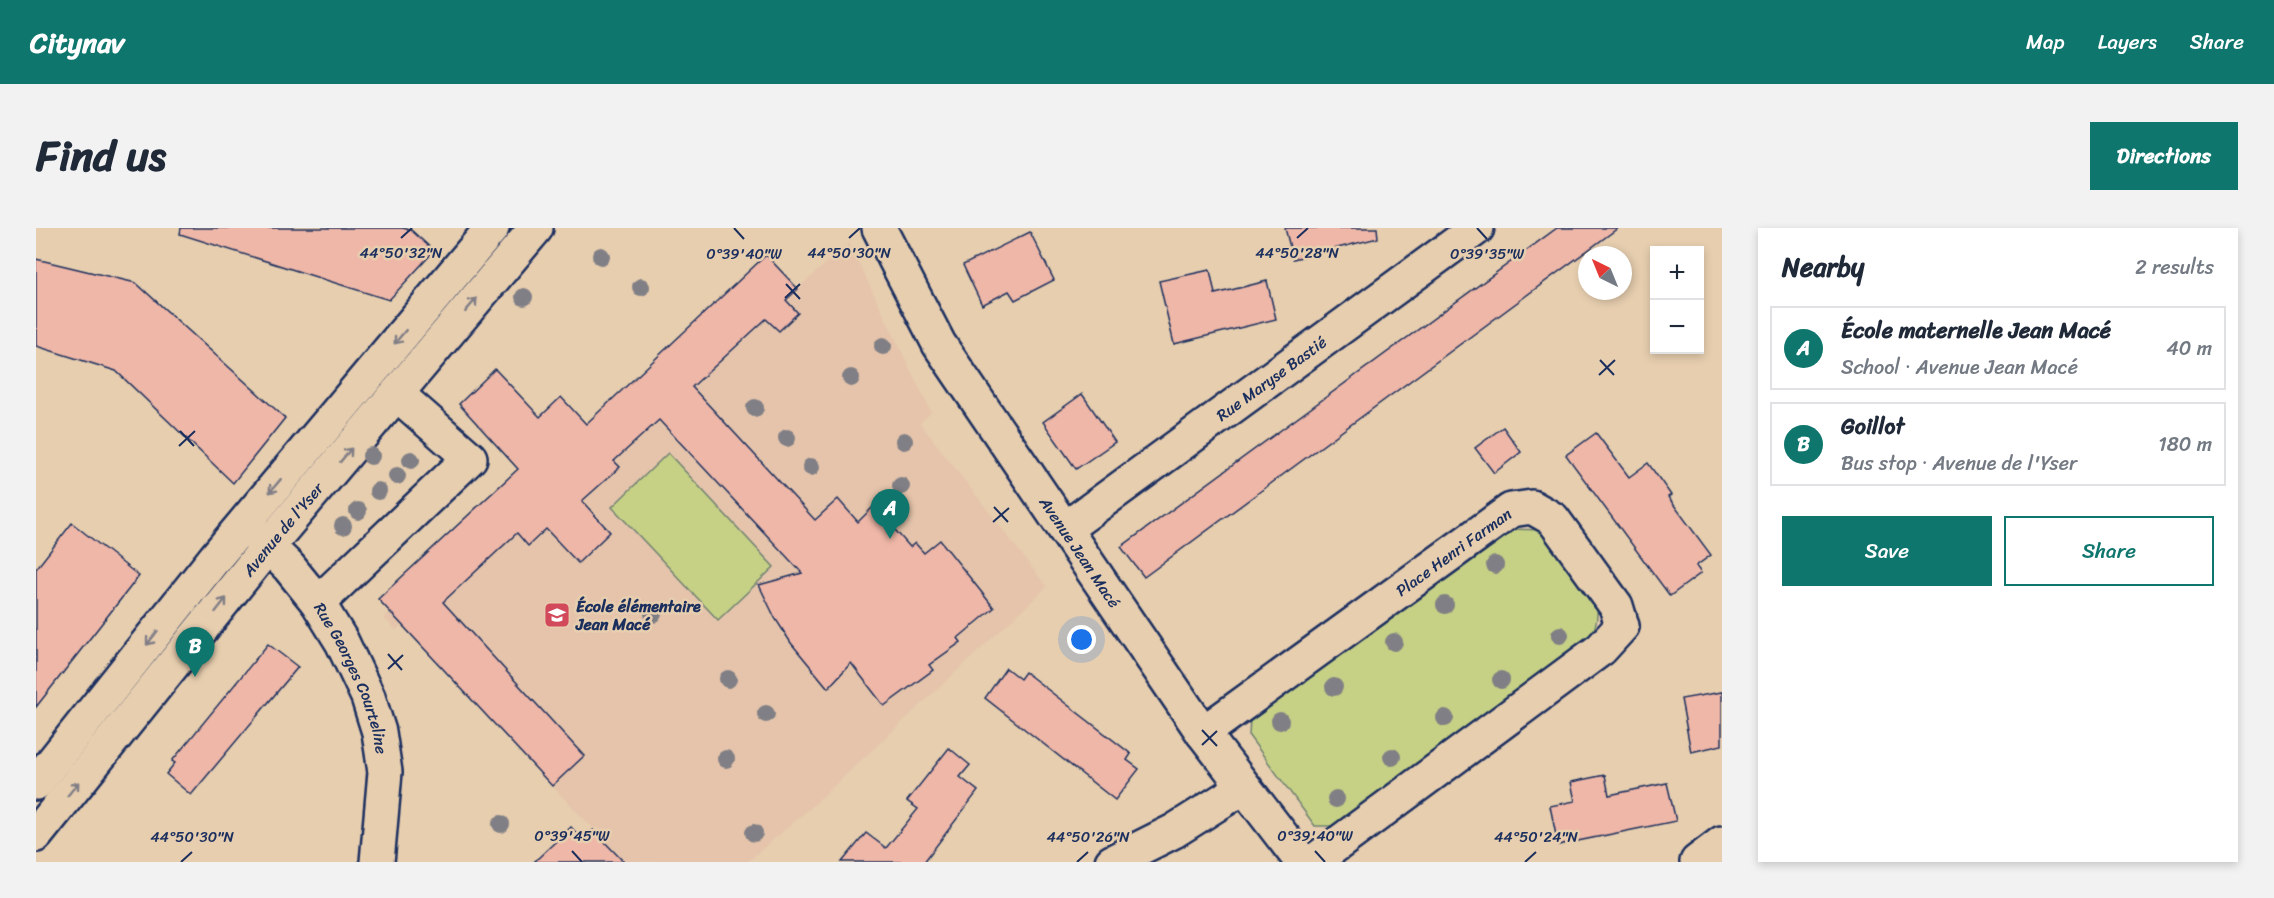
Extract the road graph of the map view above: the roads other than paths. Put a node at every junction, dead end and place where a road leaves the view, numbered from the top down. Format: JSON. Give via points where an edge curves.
{"nodes":[{"id":1,"x":492,"y":228,"type":"edge"},
{"id":2,"x":536,"y":228,"type":"edge"},
{"id":3,"x":879,"y":228,"type":"edge"},
{"id":4,"x":1477,"y":228,"type":"edge"},
{"id":5,"x":397,"y":394,"type":"junction"},
{"id":6,"x":244,"y":523,"type":"junction"},
{"id":7,"x":1066,"y":528,"type":"junction"},
{"id":8,"x":268,"y":546,"type":"junction"},
{"id":9,"x":318,"y":603,"type":"junction"},
{"id":10,"x":84,"y":724,"type":"junction"},
{"id":11,"x":1203,"y":733,"type":"junction"},
{"id":12,"x":109,"y":745,"type":"junction"},
{"id":13,"x":36,"y":783,"type":"edge"},
{"id":14,"x":1244,"y":787,"type":"junction"},
{"id":15,"x":36,"y":835,"type":"edge"},
{"id":16,"x":1722,"y":843,"type":"edge"},
{"id":17,"x":377,"y":862,"type":"edge"},
{"id":18,"x":1112,"y":862,"type":"edge"},
{"id":19,"x":1302,"y":862,"type":"edge"},
{"id":20,"x":1313,"y":862,"type":"edge"},
{"id":21,"x":1697,"y":862,"type":"edge"}],
"edges":[{"from":1,"to":6,"type":"street","name":"Avenue de l'Yser","one_way":true},
{"from":5,"to":2,"type":"street","name":"Avenue de l'Yser","one_way":true},
{"from":3,"to":7,"type":"street","name":"Avenue Jean Macé","via":[[939,344]]},
{"from":4,"to":7,"type":"street","name":"Rue Maryse Bastié"},
{"from":8,"to":5,"type":"street","name":"Avenue de l'Yser","one_way":true},
{"from":5,"to":9,"type":"street","via":[[470,458]]},
{"from":6,"to":8,"type":"street","name":"Rue Georges Courteline"},
{"from":6,"to":10,"type":"street","name":"Avenue de l'Yser","one_way":true},
{"from":7,"to":11,"type":"street","name":"Avenue Jean Macé"},
{"from":8,"to":9,"type":"street","name":"Rue Georges Courteline"},
{"from":12,"to":8,"type":"street","name":"Avenue de l'Yser","one_way":true},
{"from":9,"to":17,"type":"street","name":"Rue Georges Courteline","via":[[347,651],[379,732],[385,772]]},
{"from":10,"to":12,"type":"street"},
{"from":10,"to":13,"type":"street","name":"Avenue de l'Yser"},
{"from":11,"to":14,"type":"street","name":"Avenue Jean Macé"},
{"from":11,"to":20,"type":"street","name":"Place Henri Farman","via":[[1511,510],[1532,507],[1553,519],[1616,606],[1622,626],[1601,649]]},
{"from":15,"to":12,"type":"street","name":"Avenue de l'Yser","one_way":true},
{"from":14,"to":18,"type":"street","via":[[1174,831]]},
{"from":14,"to":19,"type":"street","name":"Avenue Jean Macé"},
{"from":16,"to":21,"type":"street"}]}
